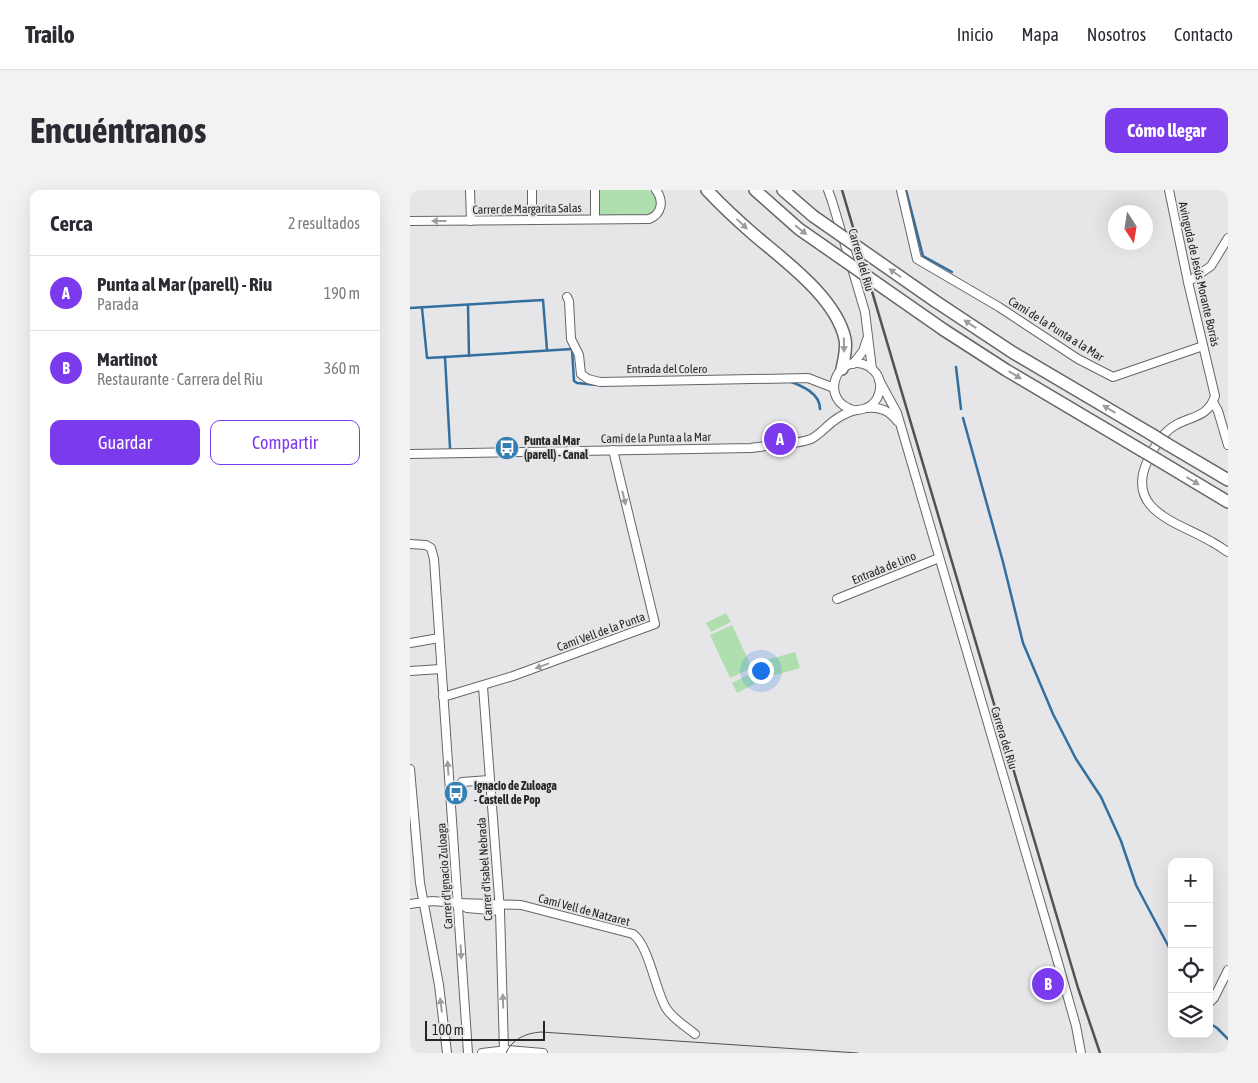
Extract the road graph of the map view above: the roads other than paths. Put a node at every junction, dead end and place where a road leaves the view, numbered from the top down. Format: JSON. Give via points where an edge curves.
{"nodes":[{"id":1,"x":470,"y":190,"type":"edge"},
{"id":2,"x":532,"y":190,"type":"edge"},
{"id":3,"x":595,"y":190,"type":"edge"},
{"id":4,"x":656,"y":190,"type":"edge"},
{"id":5,"x":707,"y":190,"type":"edge"},
{"id":6,"x":755,"y":190,"type":"edge"},
{"id":7,"x":783,"y":190,"type":"edge"},
{"id":8,"x":828,"y":190,"type":"edge"},
{"id":9,"x":901,"y":190,"type":"edge"},
{"id":10,"x":1169,"y":190,"type":"edge"},
{"id":11,"x":595,"y":219,"type":"junction"},
{"id":12,"x":532,"y":220,"type":"junction"},
{"id":13,"x":410,"y":221,"type":"edge"},
{"id":14,"x":470,"y":221,"type":"junction"},
{"id":15,"x":1228,"y":238,"type":"edge"},
{"id":16,"x":1188,"y":282,"type":"junction"},
{"id":17,"x":567,"y":298,"type":"dead end"},
{"id":18,"x":868,"y":337,"type":"junction"},
{"id":19,"x":1203,"y":346,"type":"junction"},
{"id":20,"x":853,"y":364,"type":"junction"},
{"id":21,"x":842,"y":369,"type":"junction"},
{"id":22,"x":872,"y":369,"type":"junction"},
{"id":23,"x":879,"y":380,"type":"junction"},
{"id":24,"x":834,"y":388,"type":"junction"},
{"id":25,"x":837,"y":399,"type":"junction"},
{"id":26,"x":1213,"y":402,"type":"junction"},
{"id":27,"x":867,"y":408,"type":"junction"},
{"id":28,"x":854,"y":410,"type":"junction"},
{"id":29,"x":835,"y":420,"type":"junction"},
{"id":30,"x":901,"y":429,"type":"junction"},
{"id":31,"x":1228,"y":445,"type":"edge"},
{"id":32,"x":612,"y":450,"type":"junction"},
{"id":33,"x":410,"y":454,"type":"edge"},
{"id":34,"x":1228,"y":480,"type":"edge"},
{"id":35,"x":1228,"y":502,"type":"edge"},
{"id":36,"x":410,"y":544,"type":"edge"},
{"id":37,"x":1228,"y":552,"type":"edge"},
{"id":38,"x":940,"y":558,"type":"junction"},
{"id":39,"x":837,"y":599,"type":"dead end"},
{"id":40,"x":439,"y":638,"type":"junction"},
{"id":41,"x":410,"y":643,"type":"edge"},
{"id":42,"x":441,"y":669,"type":"junction"},
{"id":43,"x":410,"y":671,"type":"edge"},
{"id":44,"x":483,"y":687,"type":"junction"},
{"id":45,"x":443,"y":698,"type":"junction"},
{"id":46,"x":410,"y":769,"type":"edge"},
{"id":47,"x":489,"y":780,"type":"junction"},
{"id":48,"x":462,"y":782,"type":"dead end"},
{"id":49,"x":423,"y":901,"type":"junction"},
{"id":50,"x":410,"y":904,"type":"edge"},
{"id":51,"x":459,"y":904,"type":"junction"},
{"id":52,"x":499,"y":907,"type":"junction"},
{"id":53,"x":1228,"y":970,"type":"edge"},
{"id":54,"x":1213,"y":999,"type":"edge"},
{"id":55,"x":695,"y":1034,"type":"dead end"},
{"id":56,"x":504,"y":1050,"type":"junction"},
{"id":57,"x":447,"y":1053,"type":"edge"},
{"id":58,"x":468,"y":1053,"type":"edge"},
{"id":59,"x":482,"y":1053,"type":"edge"},
{"id":60,"x":543,"y":1053,"type":"edge"},
{"id":61,"x":1081,"y":1053,"type":"edge"}],
"edges":[{"from":1,"to":14,"type":"street"},
{"from":2,"to":12,"type":"street"},
{"from":3,"to":11,"type":"street"},
{"from":4,"to":11,"type":"street","name":"Carrer de Margarita Salas","via":[[660,210],[652,217]]},
{"from":5,"to":21,"type":"highway","one_way":true,"via":[[799,272],[831,309],[846,347]]},
{"from":6,"to":35,"type":"highway","one_way":true,"bridge":true,"via":[[799,229],[944,330]]},
{"from":34,"to":7,"type":"highway","one_way":true,"bridge":true,"via":[[1012,352],[813,216]]},
{"from":8,"to":18,"type":"street","name":"Carrera del Riu","via":[[865,312]]},
{"from":9,"to":19,"type":"street","name":"Camí de la Punta a la Mar","via":[[918,259],[1113,377]]},
{"from":10,"to":16,"type":"street","name":"Avinguda de Jesús Morante Borràs"},
{"from":11,"to":12,"type":"street","name":"Carrer de Margarita Salas"},
{"from":12,"to":14,"type":"street","name":"Carrer de Margarita Salas"},
{"from":14,"to":13,"type":"street","name":"Carrer de Margarita Salas","one_way":true},
{"from":15,"to":16,"type":"street","via":[[1211,266]]},
{"from":16,"to":19,"type":"street","name":"Avinguda de Jesús Morante Borràs"},
{"from":17,"to":24,"type":"street","name":"Entrada del Colero","via":[[571,339],[579,355],[581,374],[588,379],[600,382],[808,378]]},
{"from":18,"to":20,"type":"street"},
{"from":18,"to":22,"type":"street","name":"Carrera del Riu"},
{"from":19,"to":26,"type":"street","name":"Avinguda de Jesús Morante Borràs","via":[[1215,396]]},
{"from":20,"to":21,"type":"street"},
{"from":20,"to":22,"type":"street","via":[[864,364]]},
{"from":21,"to":24,"type":"street","via":[[835,378]]},
{"from":22,"to":23,"type":"street"},
{"from":23,"to":27,"type":"street","via":[[877,398]]},
{"from":23,"to":30,"type":"street","name":"Carrera del Riu"},
{"from":24,"to":25,"type":"street"},
{"from":25,"to":28,"type":"street"},
{"from":25,"to":29,"type":"street"},
{"from":26,"to":31,"type":"street","name":"Avinguda de Jesús Morante Borràs"},
{"from":26,"to":37,"type":"street","via":[[1208,410],[1175,425],[1164,434],[1152,450],[1142,475],[1144,493],[1162,517]]},
{"from":27,"to":28,"type":"street"},
{"from":27,"to":30,"type":"street","name":"Carrera del Riu","via":[[888,411]]},
{"from":28,"to":29,"type":"street","name":"Camí de la Punta a la Mar"},
{"from":29,"to":32,"type":"street","name":"Camí de la Punta a la Mar","via":[[821,433],[804,441],[751,448]]},
{"from":30,"to":38,"type":"street","name":"Carrera del Riu"},
{"from":32,"to":33,"type":"street","name":"Camí de la Punta a la Mar"},
{"from":32,"to":44,"type":"street","name":"Camí Vell de la Punta","one_way":true,"via":[[655,624]]},
{"from":36,"to":40,"type":"street","name":"Carrer d'Ignacio Zuloaga","via":[[431,548]]},
{"from":38,"to":39,"type":"street","name":"Entrada de Lino"},
{"from":38,"to":61,"type":"street","name":"Carrera del Riu","via":[[1076,1026]]},
{"from":40,"to":41,"type":"street"},
{"from":40,"to":42,"type":"street","name":"Carrer d'Ignacio Zuloaga"},
{"from":42,"to":43,"type":"street"},
{"from":42,"to":45,"type":"street","name":"Carrer d'Ignacio Zuloaga"},
{"from":44,"to":45,"type":"street","name":"Camí Vell de la Punta"},
{"from":44,"to":47,"type":"street","name":"Carrer d'Isabel Nebrada"},
{"from":51,"to":45,"type":"street","name":"Carrer d'Ignacio Zuloaga","one_way":true},
{"from":46,"to":49,"type":"street"},
{"from":47,"to":48,"type":"street"},
{"from":47,"to":52,"type":"street","name":"Carrer d'Isabel Nebrada"},
{"from":49,"to":50,"type":"street"},
{"from":49,"to":51,"type":"street"},
{"from":57,"to":49,"type":"street","one_way":true,"via":[[439,985]]},
{"from":51,"to":52,"type":"street"},
{"from":51,"to":58,"type":"street","name":"Carrer d'Ignacio Zuloaga","one_way":true},
{"from":52,"to":55,"type":"street","name":"Camí Vell de Natzaret","via":[[521,905],[633,934],[640,941],[668,1010]]},
{"from":56,"to":52,"type":"street","name":"Carrer d'Isabel Nebrada","one_way":true},
{"from":53,"to":54,"type":"street"},
{"from":56,"to":59,"type":"street"},
{"from":56,"to":60,"type":"street"}]}
